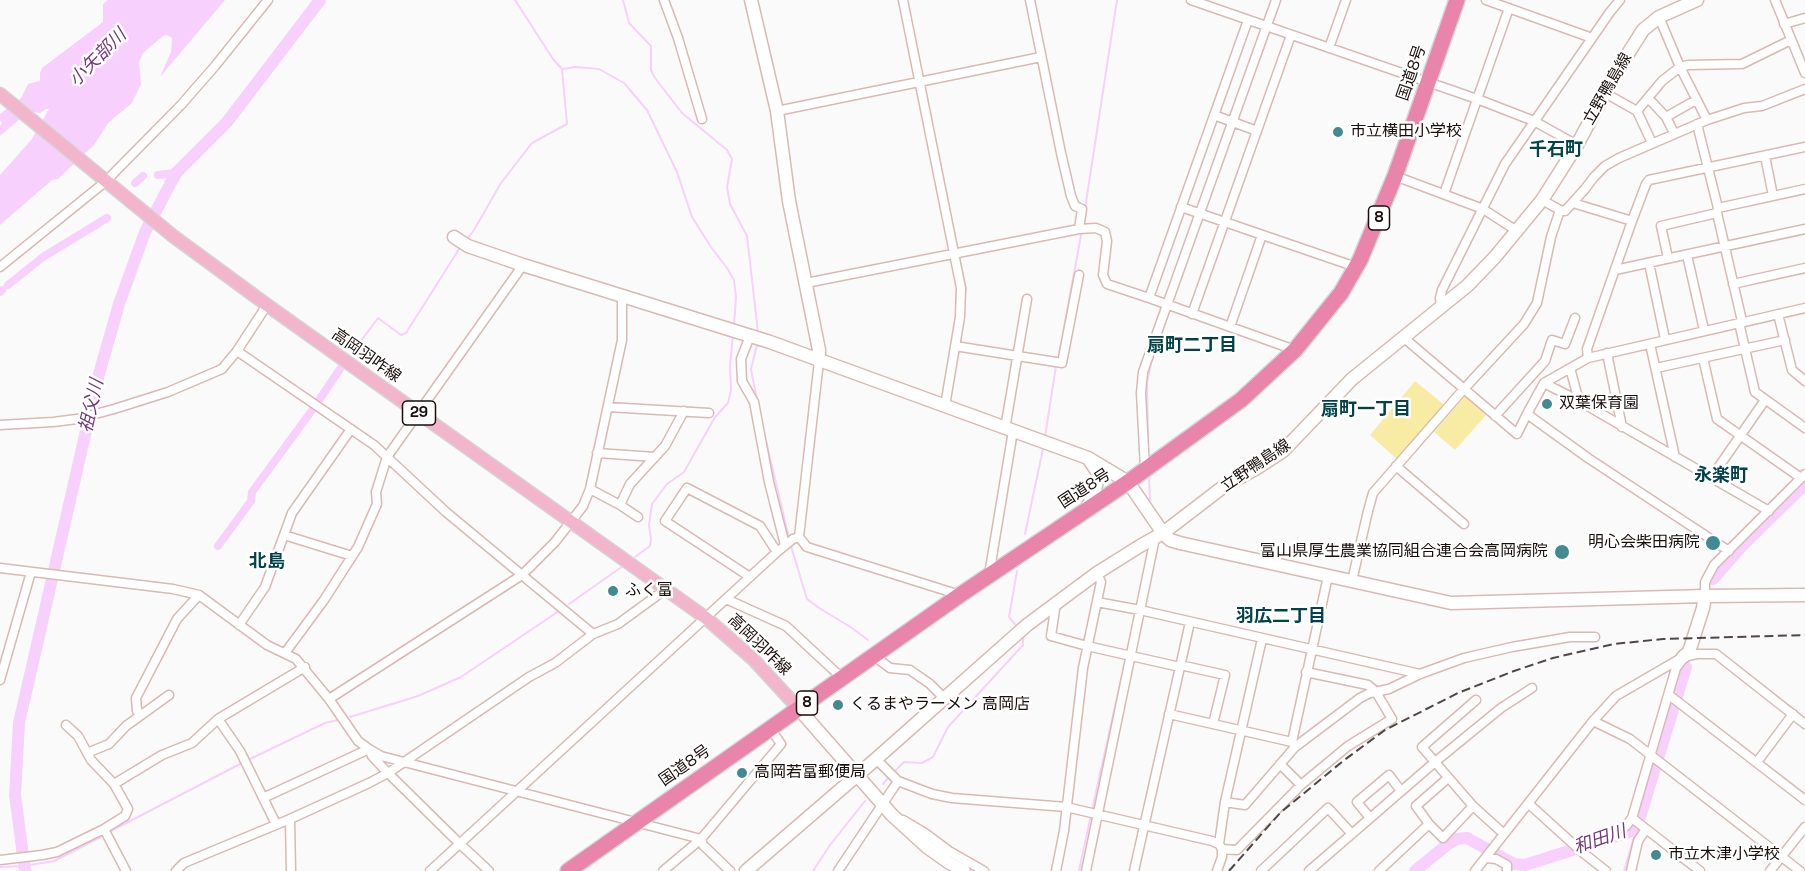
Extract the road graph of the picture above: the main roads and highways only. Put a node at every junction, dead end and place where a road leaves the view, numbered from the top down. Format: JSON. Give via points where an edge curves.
{"nodes":[{"id":1,"x":1457,"y":0,"type":"edge"},
{"id":2,"x":0,"y":94,"type":"edge"},
{"id":3,"x":798,"y":708,"type":"junction"},
{"id":4,"x":568,"y":871,"type":"edge"}],
"edges":[{"from":1,"to":3,"type":"highway","name":"国道8号","number":"8","via":[[1374,230],[1341,293],[1295,350],[1240,400],[1128,482]]},
{"from":2,"to":3,"type":"main road","name":"高岡羽咋線","number":"29","via":[[172,236],[706,618],[753,659]]},
{"from":3,"to":4,"type":"highway","name":"国道8号","number":"8"}]}
